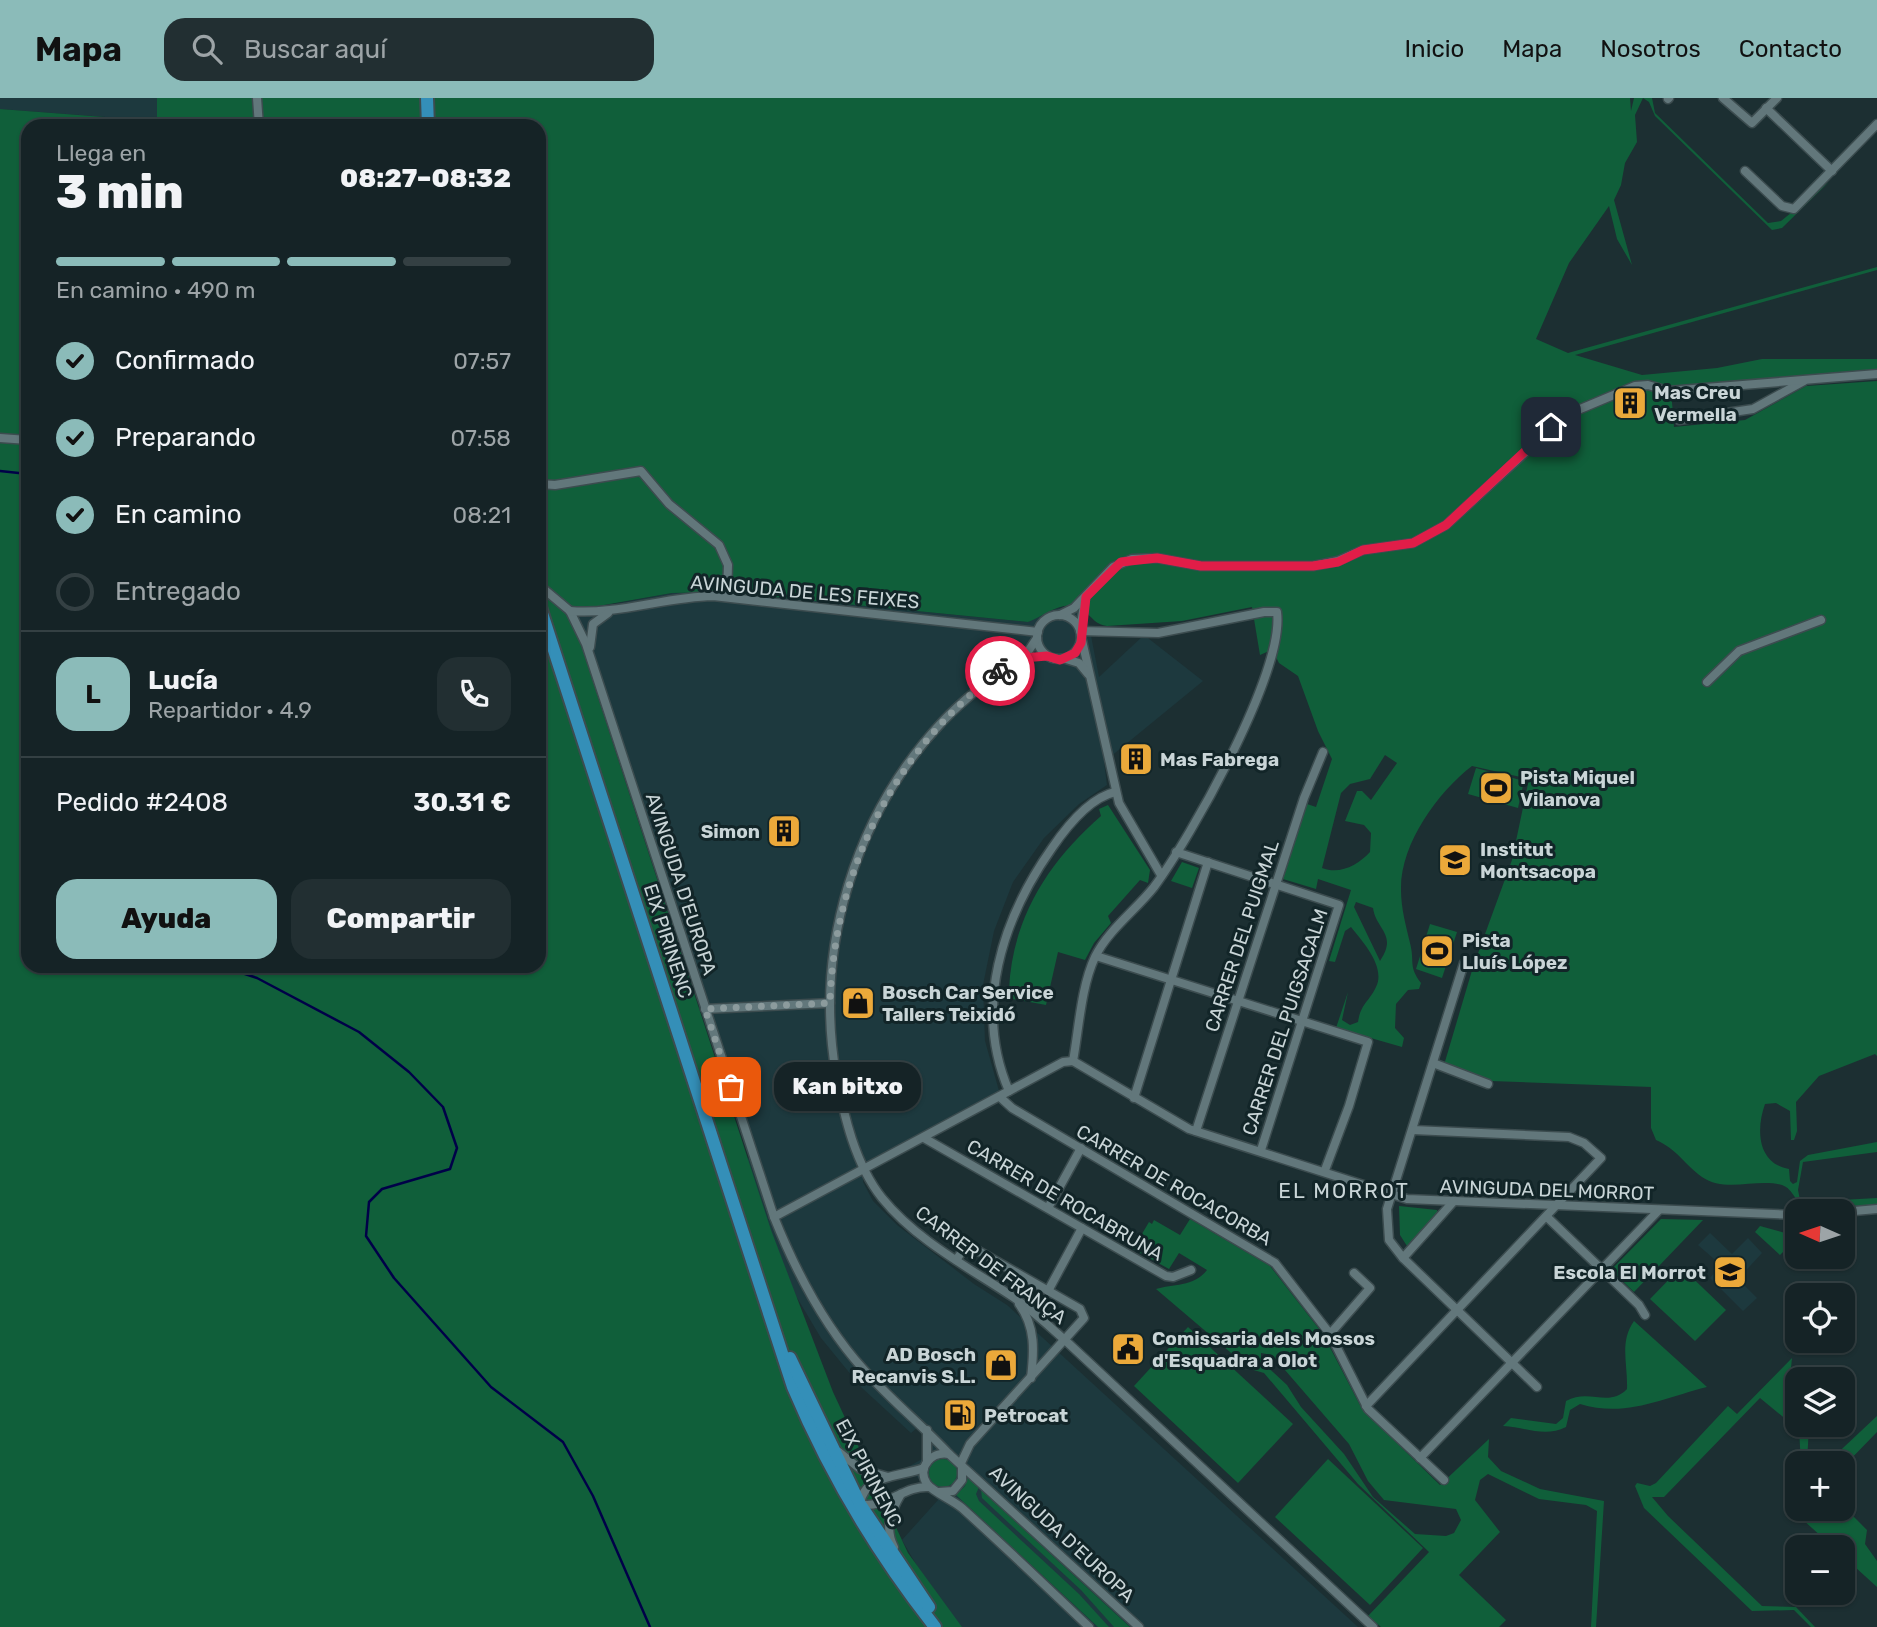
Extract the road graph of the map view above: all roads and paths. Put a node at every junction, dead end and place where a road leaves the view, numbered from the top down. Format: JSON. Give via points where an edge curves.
{"nodes":[{"id":1,"x":257,"y":98,"type":"edge"},
{"id":2,"x":427,"y":98,"type":"edge"},
{"id":3,"x":1723,"y":98,"type":"edge"},
{"id":4,"x":1777,"y":98,"type":"edge"},
{"id":5,"x":1766,"y":108,"type":"junction"},
{"id":6,"x":258,"y":119,"type":"edge"},
{"id":7,"x":428,"y":119,"type":"edge"},
{"id":8,"x":1877,"y":124,"type":"edge"},
{"id":9,"x":1745,"y":171,"type":"dead end"},
{"id":10,"x":1832,"y":171,"type":"junction"},
{"id":11,"x":1877,"y":374,"type":"edge"},
{"id":12,"x":1806,"y":379,"type":"junction"},
{"id":13,"x":1679,"y":420,"type":"dead end"},
{"id":14,"x":0,"y":438,"type":"edge"},
{"id":15,"x":21,"y":440,"type":"edge"},
{"id":16,"x":546,"y":484,"type":"edge"},
{"id":17,"x":546,"y":591,"type":"edge"},
{"id":18,"x":727,"y":597,"type":"junction"},
{"id":19,"x":1086,"y":597,"type":"junction"},
{"id":20,"x":621,"y":608,"type":"junction"},
{"id":21,"x":570,"y":611,"type":"junction"},
{"id":22,"x":1060,"y":615,"type":"junction"},
{"id":23,"x":1821,"y":620,"type":"dead end"},
{"id":24,"x":546,"y":626,"type":"edge"},
{"id":25,"x":1081,"y":634,"type":"junction"},
{"id":26,"x":1037,"y":635,"type":"junction"},
{"id":27,"x":1047,"y":656,"type":"junction"},
{"id":28,"x":1064,"y":659,"type":"junction"},
{"id":29,"x":1012,"y":662,"type":"junction"},
{"id":30,"x":594,"y":667,"type":"junction"},
{"id":31,"x":1091,"y":680,"type":"junction"},
{"id":32,"x":1707,"y":682,"type":"dead end"},
{"id":33,"x":1323,"y":752,"type":"dead end"},
{"id":34,"x":1115,"y":792,"type":"junction"},
{"id":35,"x":1177,"y":852,"type":"junction"},
{"id":36,"x":1208,"y":862,"type":"junction"},
{"id":37,"x":1161,"y":875,"type":"junction"},
{"id":38,"x":1276,"y":884,"type":"junction"},
{"id":39,"x":1096,"y":956,"type":"junction"},
{"id":40,"x":1464,"y":963,"type":"dead end"},
{"id":41,"x":1171,"y":981,"type":"junction"},
{"id":42,"x":1237,"y":1001,"type":"junction"},
{"id":43,"x":830,"y":1003,"type":"junction"},
{"id":44,"x":705,"y":1009,"type":"junction"},
{"id":45,"x":1302,"y":1021,"type":"junction"},
{"id":46,"x":1073,"y":1061,"type":"junction"},
{"id":47,"x":1433,"y":1063,"type":"junction"},
{"id":48,"x":1488,"y":1084,"type":"dead end"},
{"id":49,"x":1009,"y":1091,"type":"junction"},
{"id":50,"x":1001,"y":1098,"type":"junction"},
{"id":51,"x":1134,"y":1098,"type":"junction"},
{"id":52,"x":1413,"y":1129,"type":"junction"},
{"id":53,"x":1196,"y":1131,"type":"junction"},
{"id":54,"x":925,"y":1138,"type":"junction"},
{"id":55,"x":1081,"y":1148,"type":"junction"},
{"id":56,"x":1261,"y":1150,"type":"junction"},
{"id":57,"x":865,"y":1169,"type":"junction"},
{"id":58,"x":1325,"y":1170,"type":"junction"},
{"id":59,"x":1390,"y":1193,"type":"junction"},
{"id":60,"x":1453,"y":1202,"type":"junction"},
{"id":61,"x":1559,"y":1206,"type":"junction"},
{"id":62,"x":1048,"y":1208,"type":"junction"},
{"id":63,"x":1877,"y":1209,"type":"edge"},
{"id":64,"x":1659,"y":1210,"type":"junction"},
{"id":65,"x":1855,"y":1211,"type":"edge"},
{"id":66,"x":1785,"y":1214,"type":"edge"},
{"id":67,"x":774,"y":1217,"type":"junction"},
{"id":68,"x":1547,"y":1217,"type":"junction"},
{"id":69,"x":1082,"y":1228,"type":"junction"},
{"id":70,"x":1403,"y":1258,"type":"junction"},
{"id":71,"x":957,"y":1260,"type":"junction"},
{"id":72,"x":1603,"y":1269,"type":"junction"},
{"id":73,"x":1191,"y":1270,"type":"dead end"},
{"id":74,"x":1354,"y":1273,"type":"dead end"},
{"id":75,"x":762,"y":1290,"type":"junction"},
{"id":76,"x":1048,"y":1291,"type":"junction"},
{"id":77,"x":1015,"y":1298,"type":"junction"},
{"id":78,"x":1456,"y":1312,"type":"junction"},
{"id":79,"x":1645,"y":1315,"type":"dead end"},
{"id":80,"x":1330,"y":1334,"type":"junction"},
{"id":81,"x":1066,"y":1341,"type":"junction"},
{"id":82,"x":1511,"y":1363,"type":"junction"},
{"id":83,"x":1031,"y":1378,"type":"junction"},
{"id":84,"x":1537,"y":1387,"type":"dead end"},
{"id":85,"x":800,"y":1404,"type":"junction"},
{"id":86,"x":1366,"y":1406,"type":"junction"},
{"id":87,"x":927,"y":1430,"type":"junction"},
{"id":88,"x":824,"y":1434,"type":"junction"},
{"id":89,"x":970,"y":1444,"type":"junction"},
{"id":90,"x":951,"y":1454,"type":"junction"},
{"id":91,"x":1420,"y":1458,"type":"junction"},
{"id":92,"x":961,"y":1464,"type":"junction"},
{"id":93,"x":926,"y":1465,"type":"junction"},
{"id":94,"x":891,"y":1478,"type":"junction"},
{"id":95,"x":1444,"y":1480,"type":"dead end"},
{"id":96,"x":929,"y":1487,"type":"junction"},
{"id":97,"x":939,"y":1492,"type":"junction"},
{"id":98,"x":901,"y":1494,"type":"junction"},
{"id":99,"x":860,"y":1504,"type":"junction"},
{"id":100,"x":909,"y":1578,"type":"junction"},
{"id":101,"x":916,"y":1603,"type":"junction"},
{"id":102,"x":935,"y":1627,"type":"edge"},
{"id":103,"x":943,"y":1627,"type":"edge"},
{"id":104,"x":1089,"y":1627,"type":"edge"},
{"id":105,"x":1139,"y":1627,"type":"edge"},
{"id":106,"x":1373,"y":1627,"type":"edge"}],
"edges":[{"from":1,"to":6,"type":"street"},
{"from":2,"to":7,"type":"main road"},
{"from":3,"to":5,"type":"street","via":[[1752,123]]},
{"from":4,"to":5,"type":"street"},
{"from":5,"to":10,"type":"street"},
{"from":8,"to":10,"type":"street"},
{"from":9,"to":10,"type":"street","via":[[1788,210]]},
{"from":11,"to":12,"type":"street"},
{"from":12,"to":13,"type":"street","via":[[1753,409]]},
{"from":12,"to":19,"type":"street","via":[[1668,391],[1645,385],[1597,400],[1558,421],[1446,525],[1413,543],[1363,550],[1338,562],[1313,566],[1201,566],[1157,558],[1132,559],[1113,567]]},
{"from":14,"to":15,"type":"street"},
{"from":16,"to":18,"type":"street","via":[[641,471],[669,504],[719,545],[728,565]]},
{"from":17,"to":21,"type":"street","name":"AVINGUDA D'EUROPA"},
{"from":18,"to":20,"type":"street","name":"AVINGUDA DE LES FEIXES","via":[[674,598]]},
{"from":18,"to":26,"type":"street","name":"AVINGUDA DE LES FEIXES"},
{"from":19,"to":22,"type":"street"},
{"from":19,"to":25,"type":"street"},
{"from":20,"to":21,"type":"street","name":"AVINGUDA DE LES FEIXES"},
{"from":20,"to":30,"type":"street","name":"AVINGUDA D'EUROPA","via":[[597,618],[590,630]]},
{"from":21,"to":30,"type":"street","name":"AVINGUDA D'EUROPA"},
{"from":22,"to":25,"type":"street","via":[[1073,620]]},
{"from":22,"to":26,"type":"street","via":[[1044,621]]},
{"from":23,"to":32,"type":"street","via":[[1739,651]]},
{"from":24,"to":75,"type":"main road","name":"EIX PIRINENC"},
{"from":25,"to":28,"type":"street","via":[[1079,648]]},
{"from":25,"to":31,"type":"street"},
{"from":25,"to":35,"type":"street","via":[[1158,633],[1278,612],[1270,662],[1223,771]]},
{"from":26,"to":27,"type":"street"},
{"from":26,"to":29,"type":"street","name":"CARRER DE FRANÇA","via":[[1029,650]]},
{"from":27,"to":28,"type":"street"},
{"from":27,"to":29,"type":"street","name":"CARRER DE FRANÇA"},
{"from":28,"to":31,"type":"street","via":[[1079,663]]},
{"from":29,"to":43,"type":"street","name":"CARRER DE FRANÇA","via":[[942,723],[882,804],[841,910]]},
{"from":30,"to":44,"type":"street","name":"AVINGUDA D'EUROPA"},
{"from":31,"to":34,"type":"street"},
{"from":33,"to":38,"type":"street","name":"CARRER DEL PUIGMAL"},
{"from":34,"to":37,"type":"street","via":[[1124,816]]},
{"from":34,"to":49,"type":"street","via":[[1090,805],[1064,831],[1030,879],[1013,913],[992,1002],[998,1059]]},
{"from":35,"to":36,"type":"street"},
{"from":35,"to":37,"type":"street"},
{"from":36,"to":38,"type":"street"},
{"from":36,"to":41,"type":"street"},
{"from":37,"to":39,"type":"street"},
{"from":38,"to":42,"type":"street","name":"CARRER DEL PUIGMAL"},
{"from":38,"to":45,"type":"street","name":"CARRER DEL PUIGSACALM","via":[[1339,905]]},
{"from":39,"to":41,"type":"street"},
{"from":39,"to":46,"type":"street"},
{"from":40,"to":47,"type":"street"},
{"from":41,"to":42,"type":"street"},
{"from":41,"to":51,"type":"street"},
{"from":42,"to":45,"type":"street"},
{"from":42,"to":53,"type":"street","name":"CARRER DEL PUIGMAL"},
{"from":43,"to":44,"type":"street"},
{"from":43,"to":57,"type":"street","name":"CARRER DE FRANÇA","via":[[840,1093]]},
{"from":44,"to":67,"type":"street","name":"AVINGUDA D'EUROPA"},
{"from":45,"to":56,"type":"street","name":"CARRER DEL PUIGSACALM"},
{"from":45,"to":58,"type":"street","via":[[1368,1042]]},
{"from":46,"to":49,"type":"street"},
{"from":46,"to":51,"type":"street","name":"AVINGUDA DEL MORROT"},
{"from":47,"to":48,"type":"street"},
{"from":47,"to":52,"type":"street"},
{"from":49,"to":50,"type":"street"},
{"from":50,"to":54,"type":"street"},
{"from":50,"to":55,"type":"street","name":"CARRER DE ROCACORBA"},
{"from":51,"to":53,"type":"street","name":"AVINGUDA DEL MORROT"},
{"from":52,"to":59,"type":"street"},
{"from":52,"to":61,"type":"street","via":[[1569,1137],[1584,1143],[1601,1158]]},
{"from":53,"to":56,"type":"street","name":"AVINGUDA DEL MORROT"},
{"from":54,"to":57,"type":"street"},
{"from":54,"to":62,"type":"street","name":"CARRER DE ROCABRUNA"},
{"from":55,"to":62,"type":"street"},
{"from":55,"to":80,"type":"street","name":"CARRER DE ROCACORBA","via":[[1270,1259]]},
{"from":56,"to":58,"type":"street","name":"AVINGUDA DEL MORROT"},
{"from":57,"to":67,"type":"street"},
{"from":57,"to":71,"type":"street","name":"CARRER DE FRANÇA","via":[[890,1207]]},
{"from":58,"to":59,"type":"street","name":"AVINGUDA DEL MORROT"},
{"from":59,"to":60,"type":"street","name":"AVINGUDA DEL MORROT","via":[[1407,1199]]},
{"from":59,"to":70,"type":"street","via":[[1387,1230]]},
{"from":60,"to":61,"type":"street","name":"AVINGUDA DEL MORROT"},
{"from":60,"to":70,"type":"street"},
{"from":61,"to":64,"type":"street","name":"AVINGUDA DEL MORROT"},
{"from":61,"to":68,"type":"street"},
{"from":62,"to":69,"type":"street","name":"CARRER DE ROCABRUNA"},
{"from":63,"to":65,"type":"street"},
{"from":64,"to":66,"type":"street","name":"AVINGUDA DEL MORROT"},
{"from":64,"to":72,"type":"street"},
{"from":67,"to":87,"type":"street","name":"AVINGUDA D'EUROPA","via":[[830,1328],[865,1371]]},
{"from":68,"to":72,"type":"street"},
{"from":68,"to":78,"type":"street"},
{"from":69,"to":73,"type":"street","name":"CARRER DE ROCABRUNA","via":[[1166,1276]]},
{"from":69,"to":76,"type":"street"},
{"from":70,"to":78,"type":"street"},
{"from":71,"to":76,"type":"street","via":[[962,1250],[972,1248]]},
{"from":71,"to":77,"type":"street","name":"CARRER DE FRANÇA"},
{"from":72,"to":79,"type":"street"},
{"from":72,"to":82,"type":"street"},
{"from":74,"to":80,"type":"street","via":[[1370,1288]]},
{"from":75,"to":85,"type":"main road","name":"EIX PIRINENC"},
{"from":75,"to":88,"type":"main road","name":"EIX PIRINENC"},
{"from":76,"to":81,"type":"street","via":[[1083,1313],[1083,1321]]},
{"from":77,"to":81,"type":"street","name":"CARRER DE FRANÇA"},
{"from":77,"to":83,"type":"street","via":[[1032,1333]]},
{"from":78,"to":82,"type":"street"},
{"from":78,"to":86,"type":"street"},
{"from":80,"to":86,"type":"street","name":"CARRER DE ROCACORBA"},
{"from":81,"to":83,"type":"street"},
{"from":81,"to":106,"type":"street","name":"CARRER DE FRANÇA"},
{"from":82,"to":84,"type":"street"},
{"from":82,"to":91,"type":"street"},
{"from":83,"to":89,"type":"street"},
{"from":85,"to":99,"type":"street","via":[[852,1499]]},
{"from":85,"to":101,"type":"main road","name":"EIX PIRINENC","via":[[848,1504]]},
{"from":86,"to":91,"type":"street","name":"CARRER DE ROCACORBA"},
{"from":87,"to":90,"type":"street","name":"AVINGUDA D'EUROPA"},
{"from":87,"to":93,"type":"street"},
{"from":88,"to":94,"type":"street","via":[[848,1462]]},
{"from":88,"to":99,"type":"main road","name":"EIX PIRINENC"},
{"from":89,"to":90,"type":"street"},
{"from":89,"to":92,"type":"street"},
{"from":90,"to":92,"type":"street"},
{"from":90,"to":93,"type":"street","via":[[937,1454]]},
{"from":91,"to":95,"type":"street","name":"CARRER DE ROCACORBA"},
{"from":92,"to":97,"type":"street","via":[[958,1486]]},
{"from":92,"to":105,"type":"street","name":"AVINGUDA D'EUROPA"},
{"from":93,"to":94,"type":"street"},
{"from":93,"to":96,"type":"street"},
{"from":94,"to":99,"type":"street","via":[[865,1487]]},
{"from":96,"to":97,"type":"street"},
{"from":96,"to":98,"type":"street"},
{"from":97,"to":104,"type":"street","via":[[961,1507]]},
{"from":98,"to":99,"type":"street","via":[[874,1506]]},
{"from":98,"to":100,"type":"street","via":[[889,1520],[890,1539]]},
{"from":99,"to":100,"type":"main road","name":"EIX PIRINENC"},
{"from":99,"to":101,"type":"street","via":[[860,1513]]},
{"from":100,"to":103,"type":"main road","name":"EIX PIRINENC"},
{"from":101,"to":102,"type":"main road","name":"EIX PIRINENC"}]}
